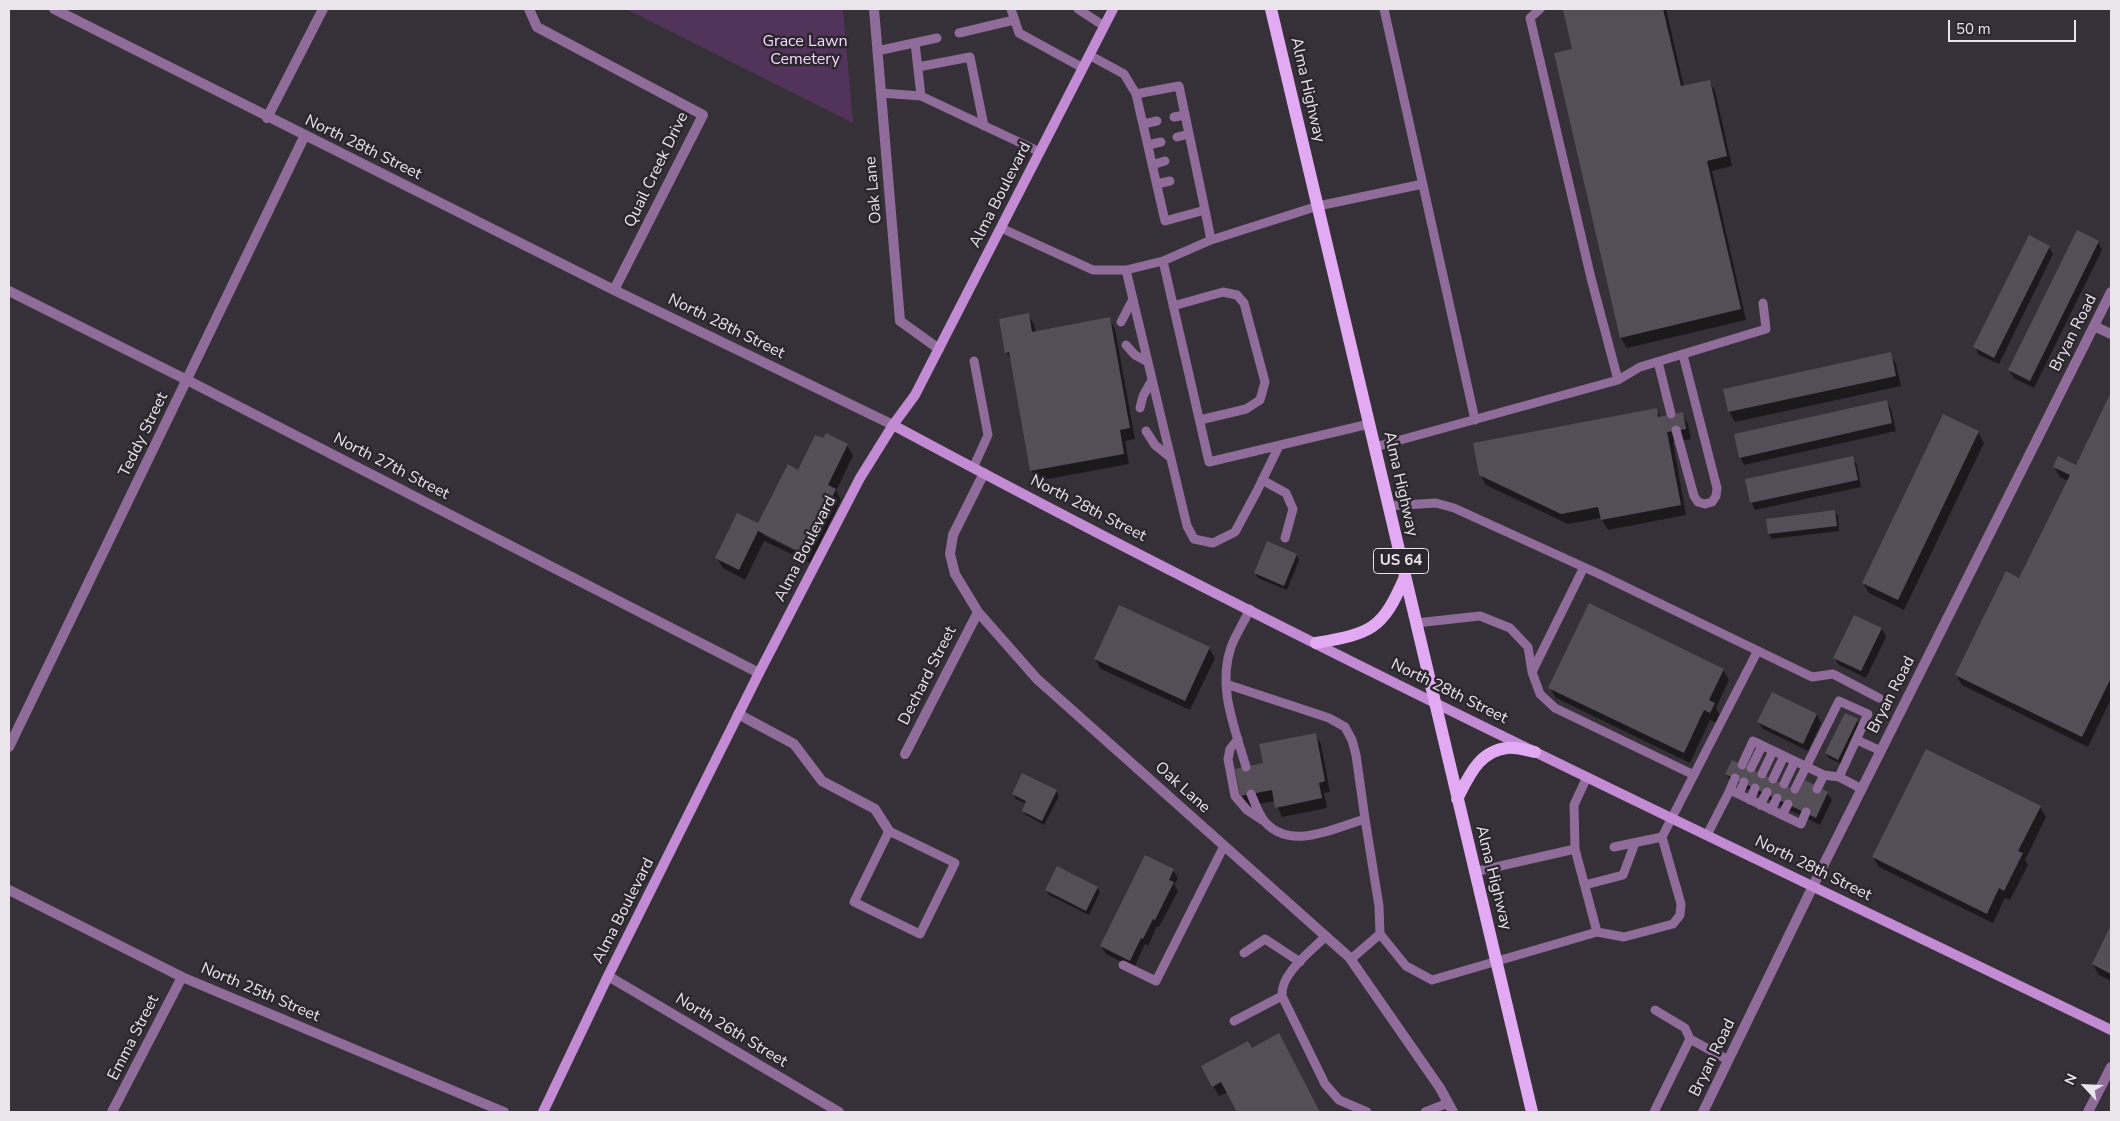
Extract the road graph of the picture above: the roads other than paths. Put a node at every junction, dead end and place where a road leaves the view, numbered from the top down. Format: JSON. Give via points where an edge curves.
{"nodes":[{"id":1,"x":54,"y":9,"type":"edge"},
{"id":2,"x":323,"y":9,"type":"edge"},
{"id":3,"x":529,"y":9,"type":"edge"},
{"id":4,"x":874,"y":9,"type":"edge"},
{"id":5,"x":1011,"y":9,"type":"edge"},
{"id":6,"x":1078,"y":9,"type":"edge"},
{"id":7,"x":1113,"y":9,"type":"edge"},
{"id":8,"x":1271,"y":9,"type":"edge"},
{"id":9,"x":1384,"y":9,"type":"edge"},
{"id":10,"x":1540,"y":9,"type":"edge"},
{"id":11,"x":1014,"y":20,"type":"junction"},
{"id":12,"x":1104,"y":26,"type":"junction"},
{"id":13,"x":959,"y":33,"type":"dead end"},
{"id":14,"x":937,"y":38,"type":"dead end"},
{"id":15,"x":915,"y":43,"type":"junction"},
{"id":16,"x":877,"y":51,"type":"junction"},
{"id":17,"x":1090,"y":55,"type":"junction"},
{"id":18,"x":918,"y":67,"type":"junction"},
{"id":19,"x":1082,"y":68,"type":"junction"},
{"id":20,"x":881,"y":93,"type":"junction"},
{"id":21,"x":1136,"y":94,"type":"junction"},
{"id":22,"x":920,"y":96,"type":"junction"},
{"id":23,"x":1185,"y":114,"type":"junction"},
{"id":24,"x":1174,"y":117,"type":"dead end"},
{"id":25,"x":268,"y":118,"type":"junction"},
{"id":26,"x":1156,"y":121,"type":"dead end"},
{"id":27,"x":1143,"y":124,"type":"junction"},
{"id":28,"x":984,"y":126,"type":"junction"},
{"id":29,"x":1189,"y":134,"type":"junction"},
{"id":30,"x":305,"y":135,"type":"junction"},
{"id":31,"x":1177,"y":138,"type":"dead end"},
{"id":32,"x":1161,"y":142,"type":"dead end"},
{"id":33,"x":1148,"y":145,"type":"junction"},
{"id":34,"x":1040,"y":152,"type":"junction"},
{"id":35,"x":1193,"y":154,"type":"junction"},
{"id":36,"x":1182,"y":156,"type":"dead end"},
{"id":37,"x":1165,"y":161,"type":"dead end"},
{"id":38,"x":1152,"y":165,"type":"junction"},
{"id":39,"x":1197,"y":174,"type":"junction"},
{"id":40,"x":1187,"y":176,"type":"dead end"},
{"id":41,"x":1170,"y":181,"type":"dead end"},
{"id":42,"x":1157,"y":184,"type":"junction"},
{"id":43,"x":1423,"y":184,"type":"junction"},
{"id":44,"x":1318,"y":206,"type":"junction"},
{"id":45,"x":1204,"y":210,"type":"junction"},
{"id":46,"x":1001,"y":228,"type":"junction"},
{"id":47,"x":1211,"y":240,"type":"junction"},
{"id":48,"x":1163,"y":261,"type":"junction"},
{"id":49,"x":1126,"y":270,"type":"junction"},
{"id":50,"x":614,"y":290,"type":"junction"},
{"id":51,"x":9,"y":291,"type":"edge"},
{"id":52,"x":2111,"y":292,"type":"edge"},
{"id":53,"x":1133,"y":299,"type":"junction"},
{"id":54,"x":1763,"y":303,"type":"dead end"},
{"id":55,"x":1173,"y":306,"type":"junction"},
{"id":56,"x":1121,"y":322,"type":"dead end"},
{"id":57,"x":2094,"y":326,"type":"junction"},
{"id":58,"x":2111,"y":334,"type":"edge"},
{"id":59,"x":1126,"y":345,"type":"dead end"},
{"id":60,"x":939,"y":349,"type":"junction"},
{"id":61,"x":1683,"y":355,"type":"junction"},
{"id":62,"x":974,"y":361,"type":"dead end"},
{"id":63,"x":1148,"y":362,"type":"junction"},
{"id":64,"x":1658,"y":362,"type":"junction"},
{"id":65,"x":187,"y":380,"type":"junction"},
{"id":66,"x":1152,"y":380,"type":"junction"},
{"id":67,"x":1618,"y":380,"type":"junction"},
{"id":68,"x":1140,"y":408,"type":"dead end"},
{"id":69,"x":1671,"y":414,"type":"dead end"},
{"id":70,"x":1200,"y":420,"type":"junction"},
{"id":71,"x":1475,"y":420,"type":"junction"},
{"id":72,"x":893,"y":424,"type":"junction"},
{"id":73,"x":1369,"y":424,"type":"junction"},
{"id":74,"x":1676,"y":430,"type":"dead end"},
{"id":75,"x":1146,"y":431,"type":"dead end"},
{"id":76,"x":1279,"y":446,"type":"junction"},
{"id":77,"x":1375,"y":447,"type":"junction"},
{"id":78,"x":1171,"y":458,"type":"junction"},
{"id":79,"x":973,"y":468,"type":"junction"},
{"id":80,"x":984,"y":473,"type":"junction"},
{"id":81,"x":1262,"y":480,"type":"junction"},
{"id":82,"x":1388,"y":506,"type":"junction"},
{"id":83,"x":1285,"y":538,"type":"dead end"},
{"id":84,"x":1584,"y":567,"type":"junction"},
{"id":85,"x":1405,"y":577,"type":"junction"},
{"id":86,"x":1250,"y":609,"type":"junction"},
{"id":87,"x":978,"y":612,"type":"junction"},
{"id":88,"x":1416,"y":623,"type":"junction"},
{"id":89,"x":1316,"y":643,"type":"junction"},
{"id":90,"x":1757,"y":652,"type":"junction"},
{"id":91,"x":1532,"y":672,"type":"junction"},
{"id":92,"x":759,"y":673,"type":"junction"},
{"id":93,"x":1226,"y":684,"type":"junction"},
{"id":94,"x":1879,"y":698,"type":"dead end"},
{"id":95,"x":1434,"y":703,"type":"junction"},
{"id":96,"x":738,"y":714,"type":"junction"},
{"id":97,"x":1238,"y":739,"type":"junction"},
{"id":98,"x":1857,"y":740,"type":"junction"},
{"id":99,"x":1762,"y":746,"type":"junction"},
{"id":100,"x":9,"y":747,"type":"edge"},
{"id":101,"x":1773,"y":750,"type":"junction"},
{"id":102,"x":1881,"y":751,"type":"junction"},
{"id":103,"x":1535,"y":752,"type":"junction"},
{"id":104,"x":905,"y":754,"type":"dead end"},
{"id":105,"x":1784,"y":756,"type":"junction"},
{"id":106,"x":1795,"y":761,"type":"junction"},
{"id":107,"x":1742,"y":764,"type":"dead end"},
{"id":108,"x":1806,"y":766,"type":"junction"},
{"id":109,"x":1246,"y":767,"type":"dead end"},
{"id":110,"x":1751,"y":768,"type":"dead end"},
{"id":111,"x":1762,"y":774,"type":"dead end"},
{"id":112,"x":1824,"y":775,"type":"junction"},
{"id":113,"x":1694,"y":776,"type":"junction"},
{"id":114,"x":1588,"y":777,"type":"junction"},
{"id":115,"x":1839,"y":777,"type":"junction"},
{"id":116,"x":1736,"y":778,"type":"dead end"},
{"id":117,"x":1773,"y":780,"type":"dead end"},
{"id":118,"x":1744,"y":782,"type":"dead end"},
{"id":119,"x":1784,"y":784,"type":"dead end"},
{"id":120,"x":1756,"y":788,"type":"dead end"},
{"id":121,"x":1795,"y":789,"type":"dead end"},
{"id":122,"x":1817,"y":789,"type":"dead end"},
{"id":123,"x":1862,"y":789,"type":"junction"},
{"id":124,"x":1730,"y":790,"type":"junction"},
{"id":125,"x":1766,"y":792,"type":"dead end"},
{"id":126,"x":1251,"y":794,"type":"dead end"},
{"id":127,"x":1739,"y":794,"type":"junction"},
{"id":128,"x":1457,"y":798,"type":"junction"},
{"id":129,"x":1777,"y":798,"type":"dead end"},
{"id":130,"x":1750,"y":800,"type":"junction"},
{"id":131,"x":1788,"y":804,"type":"dead end"},
{"id":132,"x":1760,"y":805,"type":"junction"},
{"id":133,"x":1771,"y":810,"type":"junction"},
{"id":134,"x":1806,"y":812,"type":"dead end"},
{"id":135,"x":1782,"y":815,"type":"junction"},
{"id":136,"x":1672,"y":817,"type":"junction"},
{"id":137,"x":1365,"y":819,"type":"junction"},
{"id":138,"x":1265,"y":822,"type":"junction"},
{"id":139,"x":889,"y":831,"type":"junction"},
{"id":140,"x":1707,"y":835,"type":"junction"},
{"id":141,"x":1662,"y":837,"type":"junction"},
{"id":142,"x":1635,"y":843,"type":"junction"},
{"id":143,"x":1224,"y":846,"type":"junction"},
{"id":144,"x":1614,"y":847,"type":"dead end"},
{"id":145,"x":1580,"y":852,"type":"junction"},
{"id":146,"x":1474,"y":872,"type":"junction"},
{"id":147,"x":1585,"y":885,"type":"junction"},
{"id":148,"x":1813,"y":886,"type":"junction"},
{"id":149,"x":9,"y":890,"type":"edge"},
{"id":150,"x":1597,"y":932,"type":"junction"},
{"id":151,"x":1380,"y":934,"type":"junction"},
{"id":152,"x":1326,"y":936,"type":"junction"},
{"id":153,"x":1244,"y":954,"type":"dead end"},
{"id":154,"x":1351,"y":959,"type":"junction"},
{"id":155,"x":1300,"y":962,"type":"junction"},
{"id":156,"x":1497,"y":962,"type":"junction"},
{"id":157,"x":1123,"y":964,"type":"dead end"},
{"id":158,"x":608,"y":976,"type":"junction"},
{"id":159,"x":182,"y":977,"type":"junction"},
{"id":160,"x":1282,"y":996,"type":"junction"},
{"id":161,"x":1655,"y":1010,"type":"dead end"},
{"id":162,"x":1234,"y":1022,"type":"dead end"},
{"id":163,"x":2111,"y":1030,"type":"edge"},
{"id":164,"x":1690,"y":1039,"type":"junction"},
{"id":165,"x":1728,"y":1060,"type":"junction"},
{"id":166,"x":2111,"y":1067,"type":"edge"},
{"id":167,"x":1448,"y":1103,"type":"junction"},
{"id":168,"x":112,"y":1112,"type":"edge"},
{"id":169,"x":504,"y":1112,"type":"edge"},
{"id":170,"x":543,"y":1112,"type":"edge"},
{"id":171,"x":839,"y":1112,"type":"edge"},
{"id":172,"x":1367,"y":1112,"type":"edge"},
{"id":173,"x":1425,"y":1112,"type":"edge"},
{"id":174,"x":1453,"y":1112,"type":"edge"},
{"id":175,"x":1532,"y":1112,"type":"edge"},
{"id":176,"x":1654,"y":1112,"type":"edge"},
{"id":177,"x":1703,"y":1112,"type":"edge"},
{"id":178,"x":2088,"y":1112,"type":"edge"}],
"edges":[{"from":1,"to":25,"type":"street","name":"North 28th Street"},
{"from":2,"to":25,"type":"street"},
{"from":3,"to":50,"type":"street","name":"Quail Creek Drive","via":[[537,28],[704,115]]},
{"from":4,"to":16,"type":"street","name":"Oak Lane"},
{"from":5,"to":11,"type":"lane"},
{"from":6,"to":12,"type":"lane"},
{"from":7,"to":12,"type":"street","name":"Alma Boulevard"},
{"from":8,"to":44,"type":"main road","name":"Alma Highway","number":"US 64"},
{"from":9,"to":43,"type":"lane"},
{"from":10,"to":67,"type":"lane","via":[[1530,18]]},
{"from":11,"to":13,"type":"lane"},
{"from":11,"to":19,"type":"lane","via":[[1019,32]]},
{"from":12,"to":17,"type":"street","name":"Alma Boulevard"},
{"from":14,"to":15,"type":"lane"},
{"from":15,"to":16,"type":"lane"},
{"from":15,"to":18,"type":"lane"},
{"from":16,"to":20,"type":"street","name":"Oak Lane"},
{"from":17,"to":19,"type":"street","name":"Alma Boulevard"},
{"from":17,"to":21,"type":"lane","via":[[1124,74]]},
{"from":18,"to":22,"type":"lane"},
{"from":18,"to":28,"type":"lane","via":[[970,57]]},
{"from":19,"to":34,"type":"street","name":"Alma Boulevard"},
{"from":20,"to":22,"type":"lane"},
{"from":20,"to":60,"type":"street","name":"Oak Lane","via":[[900,321]]},
{"from":21,"to":23,"type":"lane","via":[[1179,86]]},
{"from":21,"to":27,"type":"lane"},
{"from":22,"to":28,"type":"lane"},
{"from":23,"to":24,"type":"lane"},
{"from":23,"to":29,"type":"lane"},
{"from":25,"to":30,"type":"street","name":"North 28th Street"},
{"from":26,"to":27,"type":"lane"},
{"from":27,"to":33,"type":"lane"},
{"from":28,"to":34,"type":"lane"},
{"from":29,"to":31,"type":"lane"},
{"from":29,"to":35,"type":"lane"},
{"from":30,"to":50,"type":"street","name":"North 28th Street"},
{"from":30,"to":65,"type":"street","name":"Teddy Street"},
{"from":32,"to":33,"type":"lane"},
{"from":33,"to":38,"type":"lane"},
{"from":34,"to":46,"type":"street","name":"Alma Boulevard"},
{"from":35,"to":36,"type":"lane"},
{"from":35,"to":39,"type":"lane"},
{"from":37,"to":38,"type":"lane"},
{"from":38,"to":42,"type":"lane"},
{"from":39,"to":40,"type":"lane"},
{"from":39,"to":45,"type":"lane"},
{"from":41,"to":42,"type":"lane"},
{"from":42,"to":45,"type":"lane","via":[[1165,221]]},
{"from":43,"to":44,"type":"lane"},
{"from":43,"to":71,"type":"lane"},
{"from":44,"to":47,"type":"lane"},
{"from":44,"to":73,"type":"main road","name":"Alma Highway","number":"US 64"},
{"from":45,"to":47,"type":"lane"},
{"from":46,"to":49,"type":"lane","via":[[1093,270]]},
{"from":46,"to":60,"type":"street","name":"Alma Boulevard"},
{"from":47,"to":48,"type":"lane"},
{"from":48,"to":49,"type":"lane"},
{"from":48,"to":55,"type":"lane"},
{"from":49,"to":53,"type":"lane"},
{"from":50,"to":72,"type":"street","name":"North 28th Street"},
{"from":51,"to":65,"type":"street","name":"North 27th Street"},
{"from":52,"to":57,"type":"street","name":"Bryan Road"},
{"from":53,"to":56,"type":"lane"},
{"from":53,"to":63,"type":"lane"},
{"from":54,"to":61,"type":"lane","via":[[1766,328]]},
{"from":55,"to":70,"type":"lane"},
{"from":55,"to":70,"type":"lane","via":[[1223,292],[1237,295],[1244,303],[1265,382],[1260,400],[1246,409]]},
{"from":57,"to":58,"type":"street"},
{"from":57,"to":102,"type":"street","name":"Bryan Road"},
{"from":59,"to":63,"type":"lane"},
{"from":60,"to":72,"type":"street","name":"Alma Boulevard","via":[[915,395]]},
{"from":61,"to":64,"type":"lane"},
{"from":61,"to":74,"type":"lane","via":[[1717,488],[1712,502],[1698,502],[1694,496]]},
{"from":62,"to":79,"type":"lane","via":[[988,435]]},
{"from":63,"to":66,"type":"lane"},
{"from":64,"to":67,"type":"lane","via":[[1640,367]]},
{"from":64,"to":69,"type":"lane"},
{"from":65,"to":92,"type":"street","name":"North 27th Street"},
{"from":65,"to":100,"type":"street","name":"Teddy Street"},
{"from":66,"to":68,"type":"lane","via":[[1142,396]]},
{"from":66,"to":78,"type":"lane"},
{"from":67,"to":71,"type":"lane"},
{"from":70,"to":76,"type":"lane","via":[[1209,462]]},
{"from":71,"to":77,"type":"lane"},
{"from":72,"to":79,"type":"street","name":"North 28th Street"},
{"from":72,"to":92,"type":"street","name":"Alma Boulevard","via":[[860,478]]},
{"from":73,"to":76,"type":"lane"},
{"from":73,"to":77,"type":"main road","name":"Alma Highway","number":"US 64"},
{"from":75,"to":78,"type":"lane","via":[[1155,445]]},
{"from":76,"to":81,"type":"lane"},
{"from":77,"to":82,"type":"main road","name":"Alma Highway","number":"US 64"},
{"from":78,"to":81,"type":"lane","via":[[1187,526],[1194,538],[1213,543],[1235,532]]},
{"from":79,"to":80,"type":"street","name":"North 28th Street"},
{"from":80,"to":86,"type":"street","name":"North 28th Street"},
{"from":80,"to":87,"type":"street","name":"Oak Lane","via":[[953,534],[950,554],[955,574]]},
{"from":81,"to":83,"type":"lane","via":[[1286,493],[1294,509]]},
{"from":82,"to":84,"type":"lane","via":[[1436,503],[1454,508]]},
{"from":82,"to":85,"type":"main road","name":"Alma Highway","number":"US 64"},
{"from":84,"to":90,"type":"lane"},
{"from":84,"to":91,"type":"lane"},
{"from":85,"to":88,"type":"main road","name":"Alma Highway","number":"US 64"},
{"from":85,"to":89,"type":"main road","via":[[1394,603],[1378,624],[1364,632]]},
{"from":86,"to":89,"type":"street","name":"North 28th Street"},
{"from":86,"to":93,"type":"lane","via":[[1231,647],[1225,672]]},
{"from":87,"to":104,"type":"street","name":"Dechard Street"},
{"from":87,"to":143,"type":"street","name":"Oak Lane","via":[[1037,679]]},
{"from":88,"to":91,"type":"lane","via":[[1480,616],[1510,628],[1528,647]]},
{"from":88,"to":95,"type":"main road","name":"Alma Highway","number":"US 64"},
{"from":89,"to":95,"type":"street","name":"North 28th Street"},
{"from":90,"to":94,"type":"lane","via":[[1812,677],[1833,674]]},
{"from":90,"to":113,"type":"lane"},
{"from":91,"to":113,"type":"lane","via":[[1540,694],[1556,708]]},
{"from":92,"to":96,"type":"street","name":"Alma Boulevard"},
{"from":93,"to":97,"type":"lane"},
{"from":93,"to":137,"type":"lane","via":[[1329,718],[1345,727],[1356,755]]},
{"from":95,"to":103,"type":"street","name":"North 28th Street"},
{"from":95,"to":128,"type":"main road","name":"Alma Highway","number":"US 64"},
{"from":96,"to":139,"type":"street","via":[[794,744],[822,781],[875,809]]},
{"from":96,"to":158,"type":"street","name":"Alma Boulevard"},
{"from":97,"to":109,"type":"lane"},
{"from":97,"to":138,"type":"lane","via":[[1228,759],[1235,796],[1247,810]]},
{"from":98,"to":102,"type":"lane"},
{"from":98,"to":108,"type":"lane","via":[[1868,714],[1838,701]]},
{"from":98,"to":115,"type":"lane"},
{"from":99,"to":101,"type":"lane"},
{"from":99,"to":107,"type":"lane","via":[[1753,741]]},
{"from":99,"to":110,"type":"lane"},
{"from":101,"to":105,"type":"lane"},
{"from":101,"to":111,"type":"lane"},
{"from":102,"to":123,"type":"street","name":"Bryan Road"},
{"from":103,"to":114,"type":"street","name":"North 28th Street"},
{"from":103,"to":128,"type":"main road","via":[[1508,748],[1492,752],[1474,765]]},
{"from":105,"to":106,"type":"lane"},
{"from":105,"to":117,"type":"lane"},
{"from":106,"to":108,"type":"lane"},
{"from":106,"to":119,"type":"lane"},
{"from":108,"to":112,"type":"lane"},
{"from":108,"to":121,"type":"lane"},
{"from":112,"to":115,"type":"lane"},
{"from":112,"to":122,"type":"lane"},
{"from":113,"to":136,"type":"lane"},
{"from":114,"to":136,"type":"street","name":"North 28th Street"},
{"from":114,"to":145,"type":"lane","via":[[1574,805]]},
{"from":115,"to":123,"type":"lane"},
{"from":116,"to":124,"type":"lane"},
{"from":118,"to":127,"type":"lane"},
{"from":120,"to":130,"type":"lane"},
{"from":123,"to":148,"type":"street","name":"Bryan Road"},
{"from":124,"to":127,"type":"lane"},
{"from":124,"to":140,"type":"lane"},
{"from":125,"to":132,"type":"lane"},
{"from":126,"to":138,"type":"lane"},
{"from":127,"to":130,"type":"lane"},
{"from":128,"to":146,"type":"main road","name":"Alma Highway","number":"US 64"},
{"from":129,"to":133,"type":"lane"},
{"from":130,"to":132,"type":"lane"},
{"from":131,"to":135,"type":"lane"},
{"from":132,"to":133,"type":"lane"},
{"from":133,"to":135,"type":"lane"},
{"from":134,"to":135,"type":"lane","via":[[1801,824]]},
{"from":136,"to":140,"type":"street","name":"North 28th Street"},
{"from":136,"to":141,"type":"lane"},
{"from":137,"to":138,"type":"lane","via":[[1302,838],[1278,832]]},
{"from":137,"to":151,"type":"lane","via":[[1379,906]]},
{"from":139,"to":139,"type":"lane","via":[[955,863],[920,934],[854,902]]},
{"from":140,"to":148,"type":"street","name":"North 28th Street"},
{"from":141,"to":142,"type":"lane"},
{"from":141,"to":150,"type":"lane","via":[[1681,904],[1680,915],[1673,924],[1624,937]]},
{"from":142,"to":144,"type":"lane"},
{"from":142,"to":147,"type":"lane","via":[[1623,875]]},
{"from":143,"to":152,"type":"street","name":"Oak Lane"},
{"from":143,"to":157,"type":"lane","via":[[1156,981]]},
{"from":145,"to":146,"type":"lane"},
{"from":145,"to":147,"type":"lane"},
{"from":146,"to":156,"type":"main road","name":"Alma Highway","number":"US 64"},
{"from":147,"to":150,"type":"lane"},
{"from":148,"to":163,"type":"street","name":"North 28th Street"},
{"from":148,"to":165,"type":"street","name":"Bryan Road"},
{"from":149,"to":159,"type":"street","name":"North 25th Street"},
{"from":150,"to":156,"type":"lane"},
{"from":151,"to":154,"type":"lane"},
{"from":151,"to":156,"type":"lane","via":[[1406,966],[1432,980]]},
{"from":152,"to":154,"type":"street","name":"Oak Lane"},
{"from":152,"to":155,"type":"lane"},
{"from":153,"to":155,"type":"lane","via":[[1265,939]]},
{"from":154,"to":167,"type":"street","name":"Oak Lane"},
{"from":155,"to":160,"type":"lane","via":[[1285,978]]},
{"from":156,"to":175,"type":"main road","name":"Alma Highway","number":"US 64"},
{"from":158,"to":170,"type":"street","name":"Alma Boulevard"},
{"from":158,"to":171,"type":"street","name":"North 26th Street"},
{"from":159,"to":168,"type":"street","name":"Emma Street"},
{"from":159,"to":169,"type":"street","name":"North 25th Street"},
{"from":160,"to":162,"type":"lane"},
{"from":160,"to":172,"type":"lane","via":[[1324,1084],[1339,1100]]},
{"from":161,"to":164,"type":"lane","via":[[1685,1028]]},
{"from":164,"to":165,"type":"lane"},
{"from":164,"to":176,"type":"lane"},
{"from":165,"to":177,"type":"street","name":"Bryan Road"},
{"from":166,"to":178,"type":"street"},
{"from":167,"to":173,"type":"lane"},
{"from":167,"to":174,"type":"street","name":"Oak Lane"}]}
